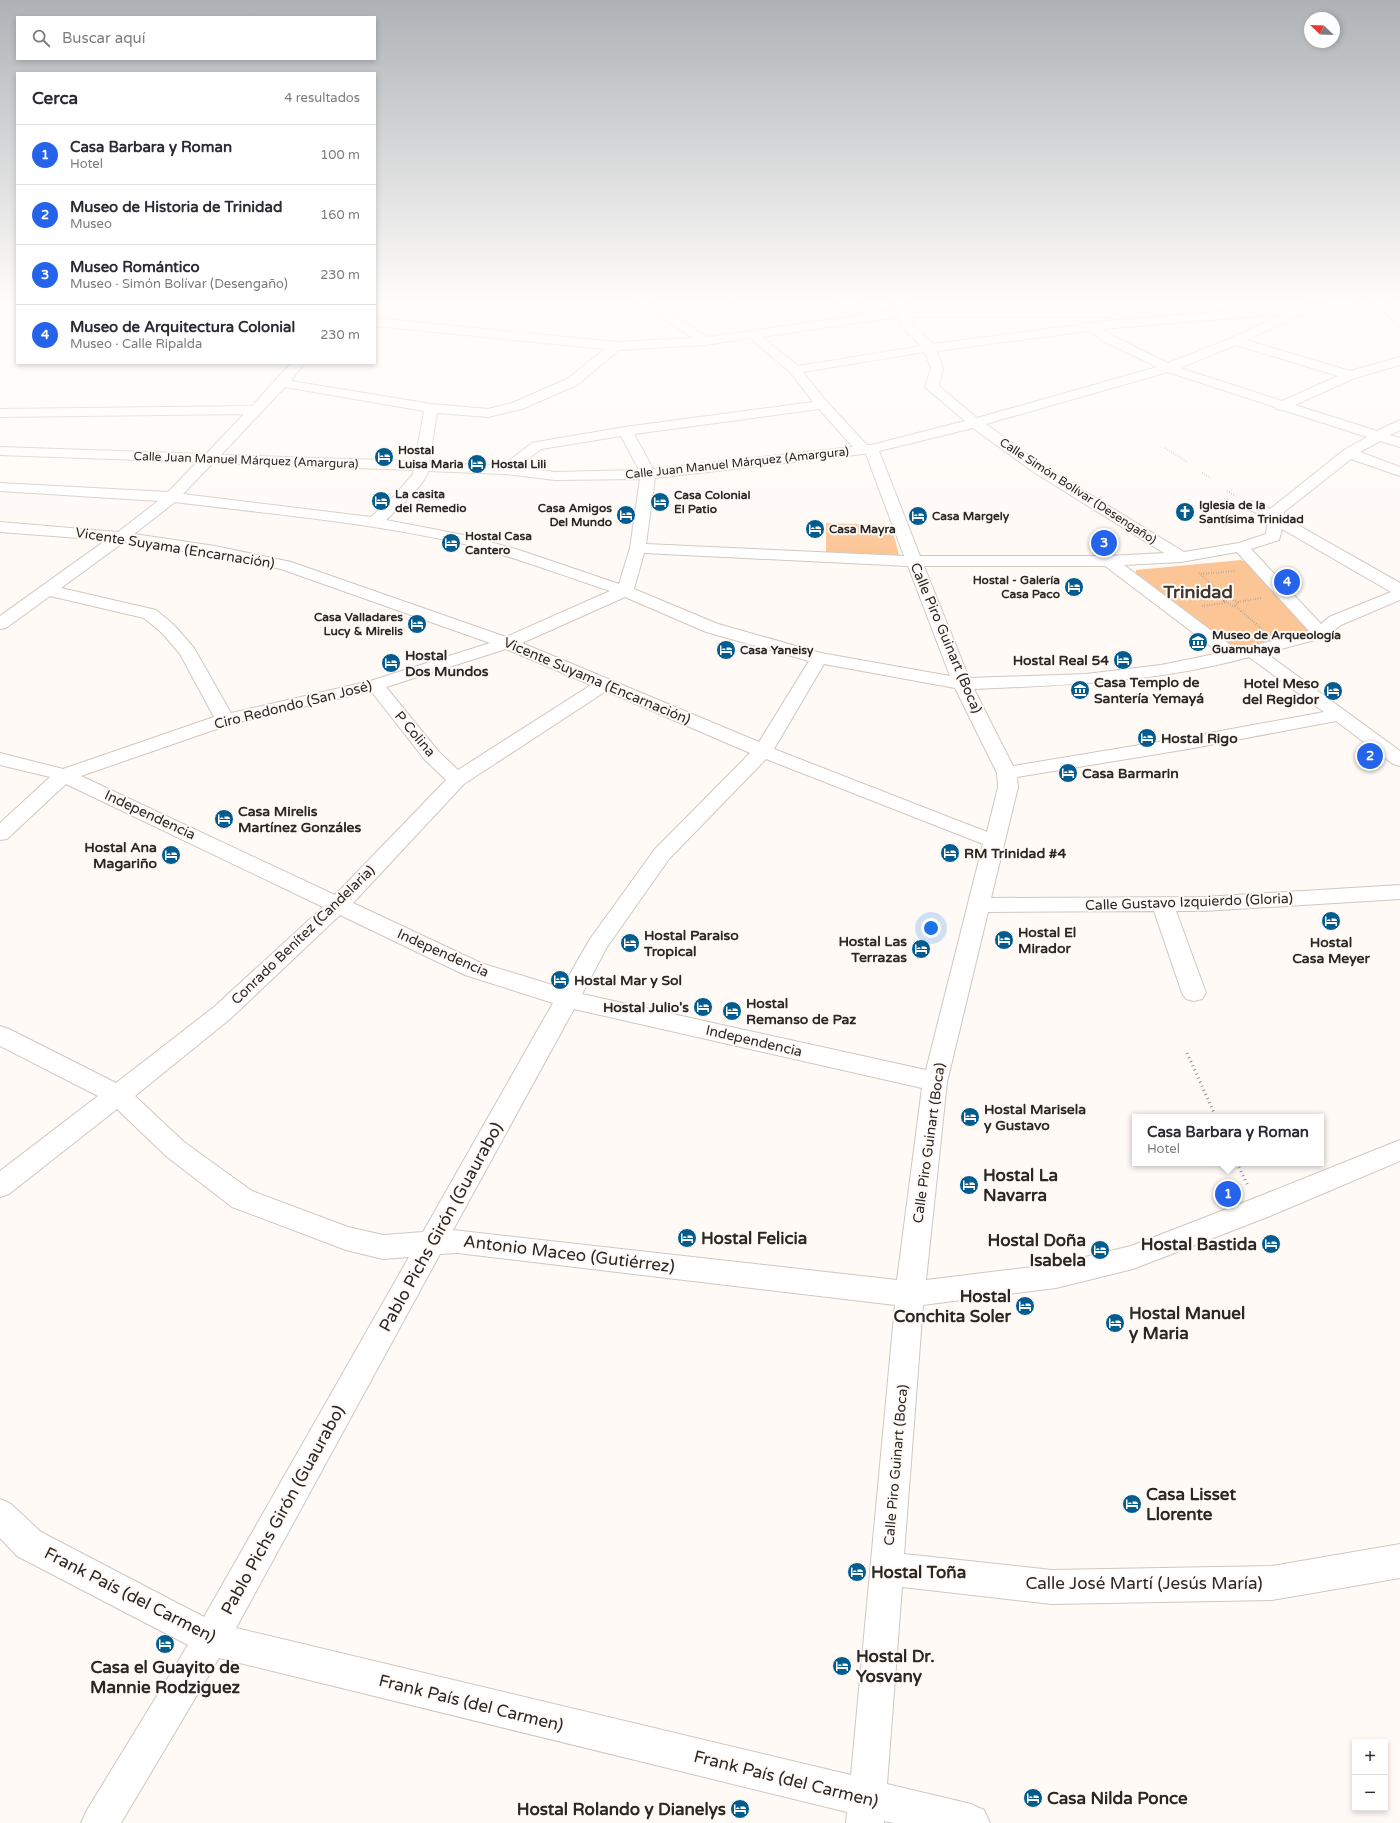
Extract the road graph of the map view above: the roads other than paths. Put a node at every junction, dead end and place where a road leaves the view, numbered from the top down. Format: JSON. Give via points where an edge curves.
{"nodes":[{"id":1,"x":279,"y":386,"type":"edge"},
{"id":2,"x":300,"y":386,"type":"edge"},
{"id":3,"x":563,"y":386,"type":"edge"},
{"id":4,"x":807,"y":386,"type":"edge"},
{"id":5,"x":932,"y":386,"type":"edge"},
{"id":6,"x":1104,"y":386,"type":"edge"},
{"id":7,"x":1222,"y":386,"type":"edge"},
{"id":8,"x":1325,"y":386,"type":"edge"},
{"id":9,"x":822,"y":405,"type":"junction"},
{"id":10,"x":1281,"y":406,"type":"junction"},
{"id":11,"x":431,"y":408,"type":"junction"},
{"id":12,"x":256,"y":410,"type":"junction"},
{"id":13,"x":0,"y":413,"type":"edge"},
{"id":14,"x":974,"y":423,"type":"junction"},
{"id":15,"x":1400,"y":424,"type":"edge"},
{"id":16,"x":625,"y":431,"type":"junction"},
{"id":17,"x":1378,"y":436,"type":"junction"},
{"id":18,"x":1400,"y":443,"type":"edge"},
{"id":19,"x":868,"y":449,"type":"junction"},
{"id":20,"x":0,"y":451,"type":"edge"},
{"id":21,"x":1349,"y":453,"type":"junction"},
{"id":22,"x":208,"y":458,"type":"junction"},
{"id":23,"x":423,"y":466,"type":"junction"},
{"id":24,"x":505,"y":470,"type":"junction"},
{"id":25,"x":1400,"y":472,"type":"edge"},
{"id":26,"x":648,"y":474,"type":"junction"},
{"id":27,"x":0,"y":487,"type":"edge"},
{"id":28,"x":172,"y":497,"type":"junction"},
{"id":29,"x":1252,"y":505,"type":"dead end"},
{"id":30,"x":1277,"y":519,"type":"junction"},
{"id":31,"x":374,"y":522,"type":"junction"},
{"id":32,"x":0,"y":527,"type":"edge"},
{"id":33,"x":121,"y":537,"type":"junction"},
{"id":34,"x":1241,"y":547,"type":"junction"},
{"id":35,"x":638,"y":548,"type":"junction"},
{"id":36,"x":1181,"y":557,"type":"junction"},
{"id":37,"x":913,"y":560,"type":"junction"},
{"id":38,"x":1108,"y":561,"type":"junction"},
{"id":39,"x":48,"y":590,"type":"junction"},
{"id":40,"x":1400,"y":590,"type":"edge"},
{"id":41,"x":625,"y":591,"type":"junction"},
{"id":42,"x":1400,"y":594,"type":"edge"},
{"id":43,"x":0,"y":624,"type":"edge"},
{"id":44,"x":1320,"y":633,"type":"junction"},
{"id":45,"x":507,"y":643,"type":"junction"},
{"id":46,"x":1252,"y":651,"type":"junction"},
{"id":47,"x":1234,"y":656,"type":"junction"},
{"id":48,"x":819,"y":658,"type":"junction"},
{"id":49,"x":962,"y":684,"type":"junction"},
{"id":50,"x":375,"y":685,"type":"junction"},
{"id":51,"x":604,"y":685,"type":"junction"},
{"id":52,"x":1340,"y":714,"type":"junction"},
{"id":53,"x":225,"y":720,"type":"junction"},
{"id":54,"x":763,"y":751,"type":"junction"},
{"id":55,"x":0,"y":759,"type":"edge"},
{"id":56,"x":1400,"y":760,"type":"edge"},
{"id":57,"x":1007,"y":773,"type":"junction"},
{"id":58,"x":64,"y":775,"type":"junction"},
{"id":59,"x":457,"y":780,"type":"junction"},
{"id":60,"x":0,"y":834,"type":"edge"},
{"id":61,"x":995,"y":841,"type":"junction"},
{"id":62,"x":1400,"y":892,"type":"edge"},
{"id":63,"x":339,"y":904,"type":"junction"},
{"id":64,"x":978,"y":905,"type":"junction"},
{"id":65,"x":1162,"y":905,"type":"junction"},
{"id":66,"x":1194,"y":993,"type":"dead end"},
{"id":67,"x":569,"y":999,"type":"junction"},
{"id":68,"x":0,"y":1035,"type":"edge"},
{"id":69,"x":935,"y":1082,"type":"junction"},
{"id":70,"x":118,"y":1096,"type":"junction"},
{"id":71,"x":1400,"y":1150,"type":"edge"},
{"id":72,"x":0,"y":1186,"type":"edge"},
{"id":73,"x":432,"y":1242,"type":"junction"},
{"id":74,"x":910,"y":1294,"type":"junction"},
{"id":75,"x":0,"y":1515,"type":"edge"},
{"id":76,"x":1400,"y":1561,"type":"edge"},
{"id":77,"x":887,"y":1569,"type":"junction"},
{"id":78,"x":211,"y":1639,"type":"junction"},
{"id":79,"x":866,"y":1811,"type":"edge"},
{"id":80,"x":100,"y":1823,"type":"edge"},
{"id":81,"x":970,"y":1823,"type":"edge"}],
"edges":[{"from":1,"to":12,"type":"street"},
{"from":2,"to":11,"type":"street"},
{"from":3,"to":11,"type":"street","via":[[517,406],[488,413]]},
{"from":4,"to":9,"type":"street","name":"Calle Piro Guinart (Boca)"},
{"from":5,"to":14,"type":"street","name":"Calle Simón Bolívar (Desengaño)"},
{"from":6,"to":14,"type":"street","name":"Calle Juan Manuel Márquez (Amargura)"},
{"from":7,"to":10,"type":"street"},
{"from":8,"to":10,"type":"street"},
{"from":9,"to":16,"type":"street"},
{"from":9,"to":19,"type":"street","name":"Calle Piro Guinart (Boca)"},
{"from":10,"to":17,"type":"street"},
{"from":11,"to":23,"type":"street"},
{"from":12,"to":13,"type":"street"},
{"from":12,"to":22,"type":"street"},
{"from":14,"to":19,"type":"street","name":"Calle Juan Manuel Márquez (Amargura)"},
{"from":14,"to":36,"type":"street","name":"Calle Simón Bolívar (Desengaño)","via":[[1040,470]]},
{"from":15,"to":17,"type":"street"},
{"from":16,"to":24,"type":"street","via":[[537,446]]},
{"from":16,"to":26,"type":"street"},
{"from":17,"to":18,"type":"street"},
{"from":17,"to":21,"type":"street"},
{"from":19,"to":26,"type":"street","name":"Calle Juan Manuel Márquez (Amargura)"},
{"from":19,"to":37,"type":"street","name":"Calle Piro Guinart (Boca)"},
{"from":20,"to":22,"type":"street","name":"Calle Juan Manuel Márquez (Amargura)"},
{"from":21,"to":25,"type":"street"},
{"from":21,"to":30,"type":"street","via":[[1277,510]]},
{"from":22,"to":23,"type":"street","name":"Calle Juan Manuel Márquez (Amargura)"},
{"from":22,"to":28,"type":"street"},
{"from":23,"to":24,"type":"street","name":"Calle Juan Manuel Márquez (Amargura)"},
{"from":23,"to":31,"type":"street","via":[[420,475],[399,499]]},
{"from":24,"to":26,"type":"street","name":"Calle Juan Manuel Márquez (Amargura)","via":[[555,476]]},
{"from":26,"to":35,"type":"street"},
{"from":27,"to":28,"type":"street"},
{"from":28,"to":31,"type":"street"},
{"from":28,"to":33,"type":"street"},
{"from":29,"to":30,"type":"street"},
{"from":30,"to":34,"type":"street","via":[[1273,537]]},
{"from":30,"to":40,"type":"street"},
{"from":31,"to":41,"type":"street","via":[[463,539]]},
{"from":32,"to":33,"type":"street","name":"Vicente Suyama (Encarnación)"},
{"from":33,"to":39,"type":"street"},
{"from":33,"to":45,"type":"street","name":"Vicente Suyama (Encarnación)","via":[[285,564]]},
{"from":34,"to":36,"type":"street"},
{"from":34,"to":44,"type":"street"},
{"from":35,"to":37,"type":"street"},
{"from":35,"to":41,"type":"street"},
{"from":36,"to":38,"type":"street"},
{"from":37,"to":38,"type":"street"},
{"from":37,"to":49,"type":"street","name":"Calle Piro Guinart (Boca)"},
{"from":38,"to":47,"type":"street"},
{"from":39,"to":43,"type":"street"},
{"from":39,"to":53,"type":"street","via":[[150,614],[168,629],[188,652]]},
{"from":41,"to":45,"type":"street","name":"Ciro Redondo (San José)"},
{"from":41,"to":48,"type":"street","via":[[712,628]]},
{"from":42,"to":44,"type":"street","via":[[1335,621]]},
{"from":44,"to":46,"type":"street"},
{"from":45,"to":50,"type":"street","name":"Ciro Redondo (San José)"},
{"from":45,"to":51,"type":"street","name":"Vicente Suyama (Encarnación)"},
{"from":46,"to":47,"type":"street"},
{"from":46,"to":52,"type":"street"},
{"from":47,"to":49,"type":"street","via":[[1161,670],[1086,679]]},
{"from":48,"to":49,"type":"street"},
{"from":48,"to":54,"type":"street","name":"Pablo Pichs Girón (Guaurabo)"},
{"from":49,"to":57,"type":"street","name":"Calle Piro Guinart (Boca)"},
{"from":50,"to":53,"type":"street","name":"Ciro Redondo (San José)"},
{"from":50,"to":59,"type":"street","name":"P Colina","via":[[432,756]]},
{"from":51,"to":54,"type":"street","name":"Vicente Suyama (Encarnación)"},
{"from":51,"to":59,"type":"street","name":"Conrado Benítez (Candelaria)"},
{"from":52,"to":56,"type":"street"},
{"from":52,"to":57,"type":"street","via":[[1188,743]]},
{"from":53,"to":58,"type":"street","name":"Ciro Redondo (San José)"},
{"from":54,"to":61,"type":"street","name":"Vicente Suyama (Encarnación)"},
{"from":54,"to":67,"type":"street","name":"Pablo Pichs Girón (Guaurabo)","via":[[662,854],[598,944]]},
{"from":55,"to":58,"type":"street","name":"Independencia"},
{"from":57,"to":61,"type":"street","name":"Calle Piro Guinart (Boca)","via":[[1008,787]]},
{"from":58,"to":60,"type":"street","name":"Ciro Redondo (San José)"},
{"from":58,"to":63,"type":"street","name":"Independencia"},
{"from":59,"to":63,"type":"street","name":"Conrado Benítez (Candelaria)"},
{"from":61,"to":64,"type":"street","name":"Calle Piro Guinart (Boca)"},
{"from":62,"to":65,"type":"street","name":"Calle Gustavo Izquierdo (Gloria)"},
{"from":63,"to":67,"type":"street","name":"Independencia","via":[[474,969]]},
{"from":63,"to":70,"type":"street","name":"Conrado Benítez (Candelaria)","via":[[222,1013]]},
{"from":64,"to":65,"type":"street","name":"Calle Gustavo Izquierdo (Gloria)"},
{"from":64,"to":69,"type":"street","name":"Calle Piro Guinart (Boca)"},
{"from":65,"to":66,"type":"street"},
{"from":67,"to":69,"type":"street","name":"Independencia"},
{"from":67,"to":73,"type":"street","name":"Pablo Pichs Girón (Guaurabo)"},
{"from":68,"to":70,"type":"street","name":"Antonio Maceo (Gutiérrez)"},
{"from":69,"to":74,"type":"street","name":"Calle Piro Guinart (Boca)"},
{"from":70,"to":72,"type":"street","name":"Conrado Benítez (Candelaria)"},
{"from":70,"to":73,"type":"street","name":"Antonio Maceo (Gutiérrez)","via":[[175,1149],[242,1199],[346,1238],[383,1247]]},
{"from":71,"to":74,"type":"street","name":"Antonio Maceo (Gutiérrez)","via":[[1132,1257],[1056,1276]]},
{"from":73,"to":74,"type":"street","name":"Antonio Maceo (Gutiérrez)","via":[[457,1241]]},
{"from":73,"to":78,"type":"street","name":"Pablo Pichs Girón (Guaurabo)"},
{"from":74,"to":77,"type":"street","name":"Calle Piro Guinart (Boca)"},
{"from":75,"to":78,"type":"street","name":"Frank País (del Carmen)","via":[[29,1544]]},
{"from":76,"to":77,"type":"street","name":"Calle José Martí (Jesús María)","via":[[1264,1584],[1052,1587]]},
{"from":77,"to":79,"type":"street","name":"Calle Piro Guinart (Boca)"},
{"from":78,"to":79,"type":"street","name":"Frank País (del Carmen)"},
{"from":78,"to":80,"type":"street","name":"Pablo Pichs Girón (Guaurabo)"},
{"from":79,"to":81,"type":"street","name":"Frank País (del Carmen)"}]}
